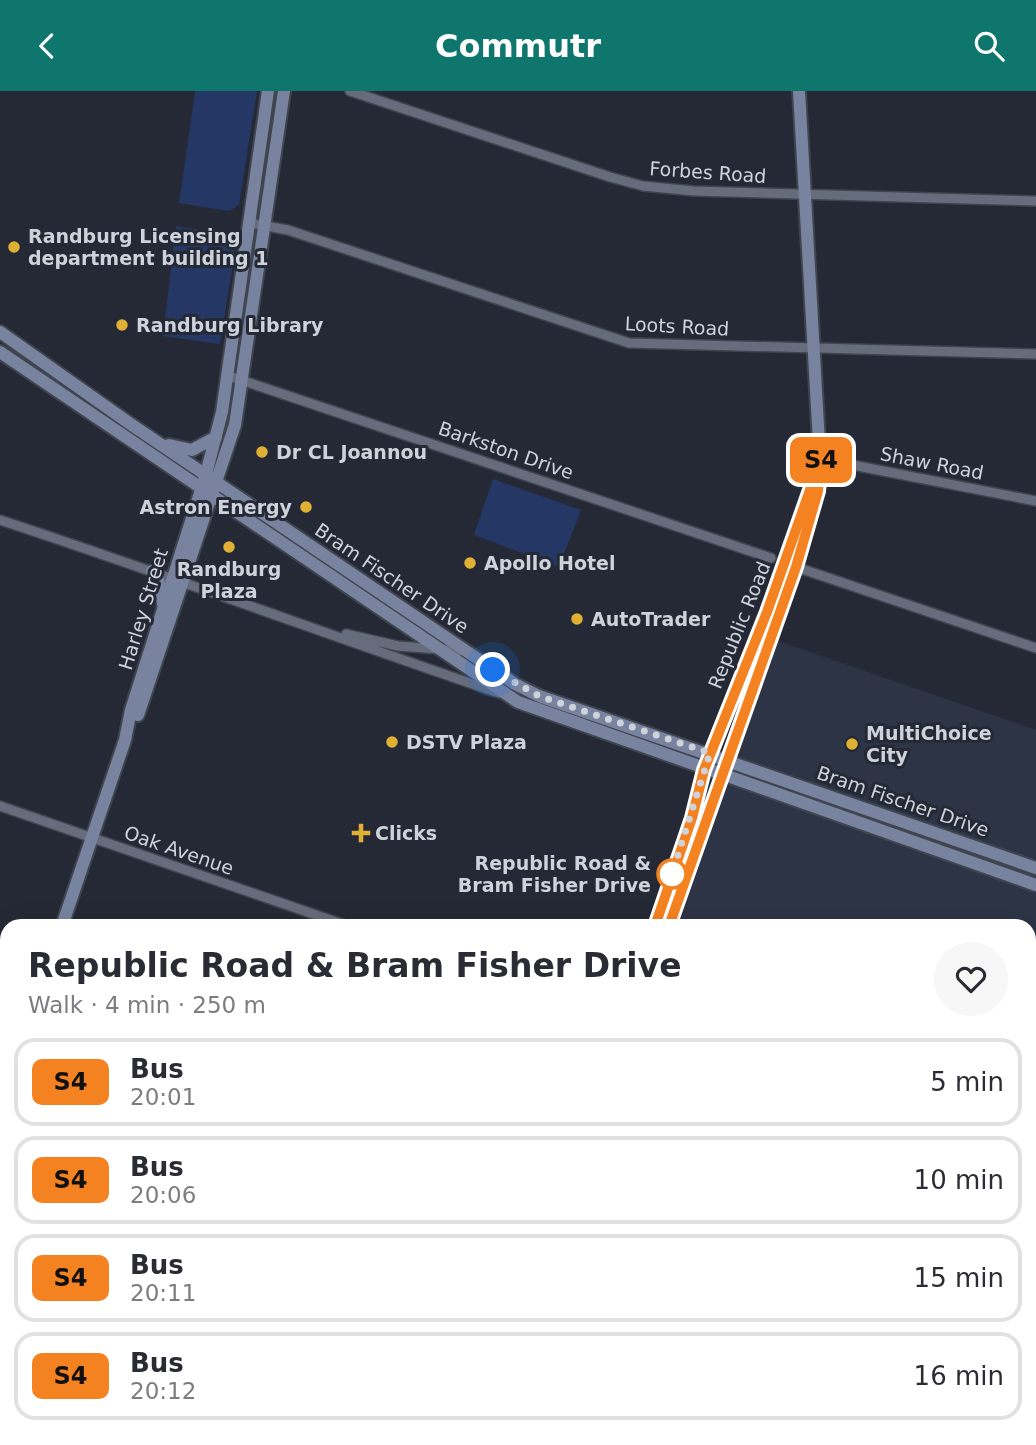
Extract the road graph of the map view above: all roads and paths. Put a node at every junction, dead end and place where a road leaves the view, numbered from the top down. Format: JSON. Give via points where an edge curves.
{"nodes":[{"id":1,"x":268,"y":91,"type":"edge"},
{"id":2,"x":284,"y":91,"type":"edge"},
{"id":3,"x":350,"y":91,"type":"edge"},
{"id":4,"x":799,"y":91,"type":"edge"},
{"id":5,"x":806,"y":195,"type":"junction"},
{"id":6,"x":1036,"y":201,"type":"edge"},
{"id":7,"x":250,"y":223,"type":"junction"},
{"id":8,"x":265,"y":225,"type":"junction"},
{"id":9,"x":0,"y":332,"type":"edge"},
{"id":10,"x":815,"y":348,"type":"junction"},
{"id":11,"x":0,"y":352,"type":"edge"},
{"id":12,"x":1036,"y":354,"type":"edge"},
{"id":13,"x":229,"y":376,"type":"junction"},
{"id":14,"x":243,"y":379,"type":"junction"},
{"id":15,"x":216,"y":437,"type":"junction"},
{"id":16,"x":156,"y":439,"type":"junction"},
{"id":17,"x":821,"y":459,"type":"junction"},
{"id":18,"x":206,"y":474,"type":"junction"},
{"id":19,"x":218,"y":483,"type":"junction"},
{"id":20,"x":201,"y":489,"type":"junction"},
{"id":21,"x":213,"y":497,"type":"junction"},
{"id":22,"x":1036,"y":501,"type":"edge"},
{"id":23,"x":0,"y":520,"type":"edge"},
{"id":24,"x":771,"y":558,"type":"dead end"},
{"id":25,"x":790,"y":565,"type":"junction"},
{"id":26,"x":152,"y":571,"type":"junction"},
{"id":27,"x":179,"y":580,"type":"junction"},
{"id":28,"x":163,"y":608,"type":"junction"},
{"id":29,"x":317,"y":627,"type":"junction"},
{"id":30,"x":1036,"y":648,"type":"edge"},
{"id":31,"x":443,"y":651,"type":"junction"},
{"id":32,"x":465,"y":652,"type":"junction"},
{"id":33,"x":507,"y":695,"type":"junction"},
{"id":34,"x":125,"y":740,"type":"junction"},
{"id":35,"x":710,"y":753,"type":"junction"},
{"id":36,"x":728,"y":759,"type":"junction"},
{"id":37,"x":704,"y":770,"type":"junction"},
{"id":38,"x":722,"y":776,"type":"junction"},
{"id":39,"x":0,"y":806,"type":"edge"},
{"id":40,"x":92,"y":838,"type":"junction"},
{"id":41,"x":1036,"y":868,"type":"edge"},
{"id":42,"x":1036,"y":885,"type":"edge"},
{"id":43,"x":64,"y":919,"type":"edge"},
{"id":44,"x":328,"y":919,"type":"edge"},
{"id":45,"x":657,"y":919,"type":"edge"},
{"id":46,"x":671,"y":919,"type":"edge"}],
"edges":[{"from":1,"to":7,"type":"main road","name":"Harley Street"},
{"from":2,"to":8,"type":"main road","name":"Harley Street"},
{"from":3,"to":5,"type":"street","name":"Forbes Road","via":[[643,186]]},
{"from":4,"to":5,"type":"main road","name":"Republic Road"},
{"from":5,"to":6,"type":"street","name":"Forbes Road"},
{"from":5,"to":10,"type":"main road","name":"Republic Road"},
{"from":7,"to":8,"type":"street","name":"Loots Road"},
{"from":7,"to":13,"type":"main road","name":"Harley Street"},
{"from":8,"to":10,"type":"street","name":"Loots Road","via":[[619,341]]},
{"from":8,"to":14,"type":"main road","name":"Harley Street"},
{"from":9,"to":16,"type":"main road","name":"Bram Fischer Drive"},
{"from":10,"to":12,"type":"street","name":"Loots Road"},
{"from":10,"to":17,"type":"main road","name":"Republic Road"},
{"from":11,"to":20,"type":"main road","name":"Bram Fischer Drive"},
{"from":13,"to":14,"type":"street","name":"Barkston Drive"},
{"from":13,"to":15,"type":"main road","name":"Harley Street"},
{"from":14,"to":19,"type":"main road","name":"Harley Street"},
{"from":14,"to":24,"type":"street","name":"Barkston Drive"},
{"from":15,"to":16,"type":"main road","via":[[192,450]]},
{"from":15,"to":18,"type":"main road","name":"Harley Street"},
{"from":16,"to":18,"type":"main road","name":"Bram Fischer Drive"},
{"from":17,"to":22,"type":"street","name":"Shaw Road"},
{"from":17,"to":25,"type":"main road","name":"Republic Road"},
{"from":18,"to":19,"type":"main road","name":"Bram Fischer Drive"},
{"from":18,"to":20,"type":"main road","name":"Harley Street"},
{"from":19,"to":21,"type":"main road","name":"Harley Street"},
{"from":19,"to":32,"type":"main road","name":"Bram Fischer Drive"},
{"from":20,"to":21,"type":"main road","name":"Bram Fischer Drive"},
{"from":20,"to":27,"type":"main road","name":"Harley Street"},
{"from":21,"to":27,"type":"main road","name":"Harley Street"},
{"from":21,"to":31,"type":"main road","name":"Bram Fischer Drive"},
{"from":23,"to":26,"type":"street"},
{"from":25,"to":30,"type":"street"},
{"from":25,"to":35,"type":"main road","name":"Republic Road"},
{"from":25,"to":36,"type":"main road","name":"Republic Road"},
{"from":26,"to":27,"type":"street"},
{"from":26,"to":28,"type":"main road"},
{"from":27,"to":28,"type":"main road","name":"Harley Street"},
{"from":27,"to":29,"type":"street"},
{"from":27,"to":34,"type":"main road","name":"Harley Street","via":[[139,713]]},
{"from":28,"to":34,"type":"main road","name":"Harley Street"},
{"from":29,"to":31,"type":"street","via":[[398,646]]},
{"from":29,"to":33,"type":"street"},
{"from":31,"to":32,"type":"street"},
{"from":31,"to":33,"type":"main road","name":"Bram Fischer Drive"},
{"from":32,"to":35,"type":"main road","name":"Bram Fischer Drive","via":[[539,696]]},
{"from":33,"to":37,"type":"main road","name":"Bram Fischer Drive","via":[[533,709]]},
{"from":34,"to":40,"type":"main road","name":"Harley Street"},
{"from":35,"to":36,"type":"main road","name":"Bram Fischer Drive"},
{"from":35,"to":37,"type":"main road","name":"Republic Road"},
{"from":36,"to":38,"type":"main road","name":"Republic Road"},
{"from":36,"to":41,"type":"main road","name":"Bram Fischer Drive"},
{"from":37,"to":38,"type":"main road","name":"Bram Fischer Drive"},
{"from":37,"to":45,"type":"main road","name":"Republic Road"},
{"from":38,"to":42,"type":"main road","name":"Bram Fischer Drive"},
{"from":38,"to":46,"type":"main road","name":"Republic Road"},
{"from":39,"to":40,"type":"street","name":"Oak Avenue"},
{"from":40,"to":43,"type":"main road","name":"Harley Street"},
{"from":40,"to":44,"type":"street","name":"Oak Avenue"}]}
